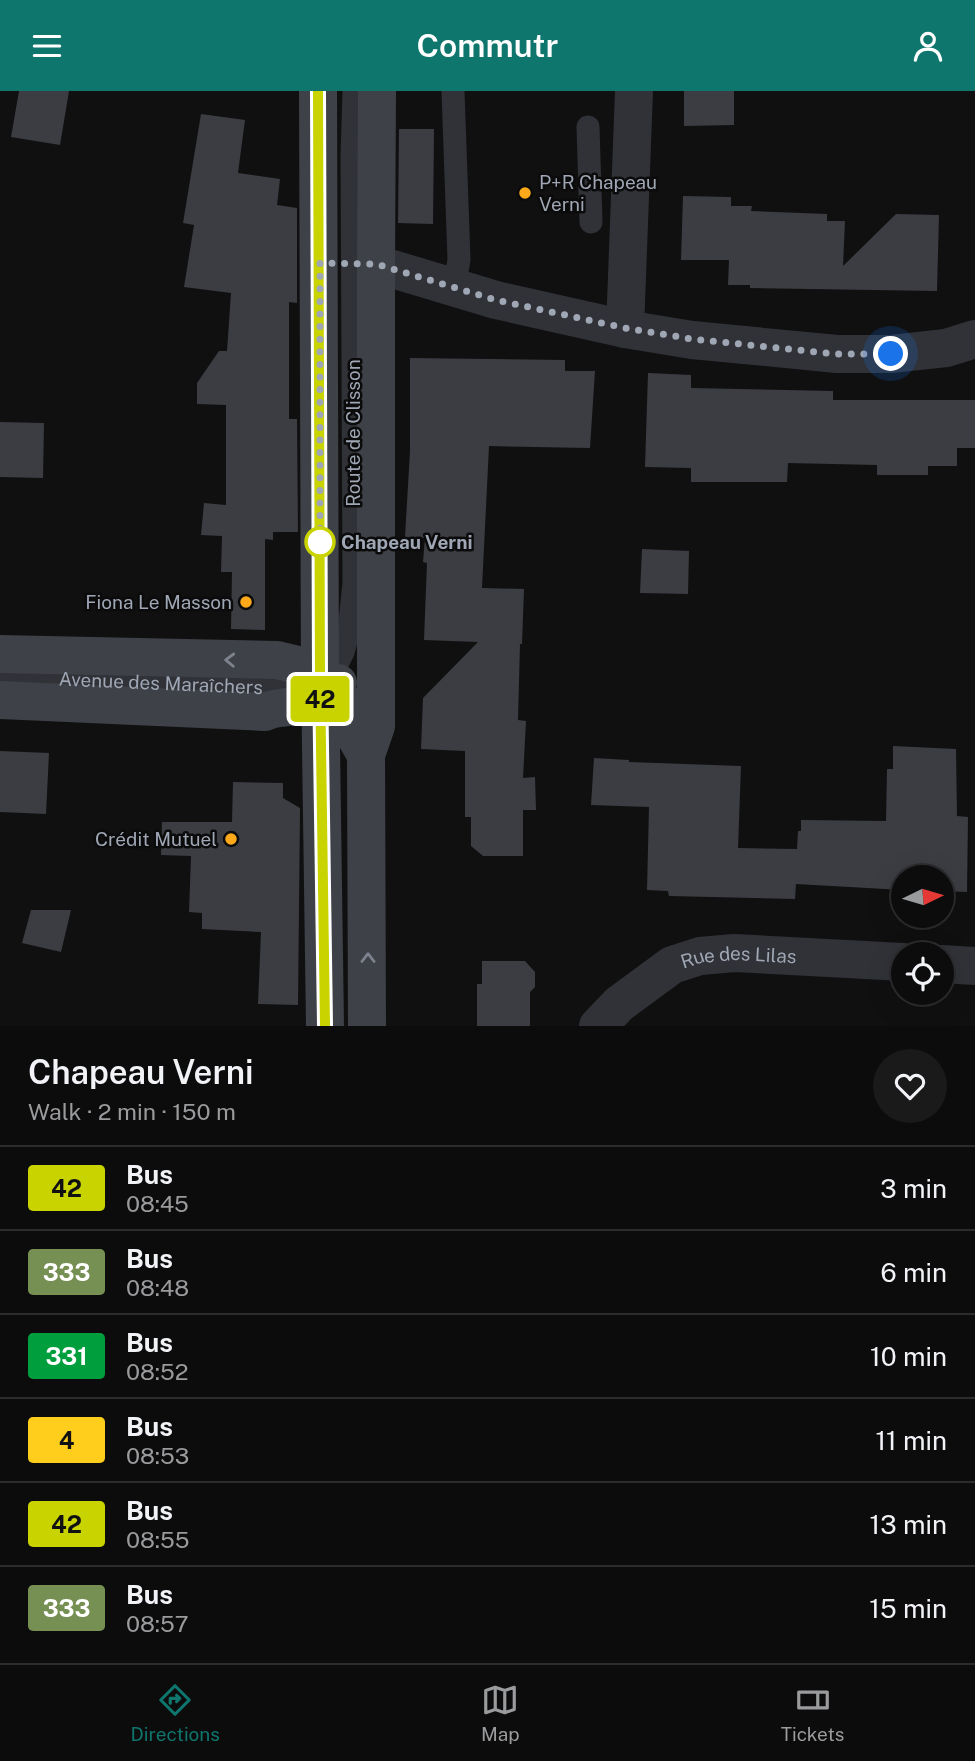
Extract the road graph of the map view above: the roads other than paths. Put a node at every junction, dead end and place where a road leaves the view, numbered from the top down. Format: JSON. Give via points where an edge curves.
{"nodes":[{"id":1,"x":318,"y":91,"type":"edge"},
{"id":2,"x":354,"y":91,"type":"edge"},
{"id":3,"x":377,"y":91,"type":"edge"},
{"id":4,"x":453,"y":91,"type":"edge"},
{"id":5,"x":634,"y":91,"type":"edge"},
{"id":6,"x":589,"y":127,"type":"dead end"},
{"id":7,"x":591,"y":222,"type":"dead end"},
{"id":8,"x":349,"y":264,"type":"junction"},
{"id":9,"x":454,"y":288,"type":"junction"},
{"id":10,"x":625,"y":328,"type":"junction"},
{"id":11,"x":975,"y":339,"type":"edge"},
{"id":12,"x":320,"y":615,"type":"junction"},
{"id":13,"x":376,"y":643,"type":"junction"},
{"id":14,"x":0,"y":654,"type":"edge"},
{"id":15,"x":276,"y":660,"type":"junction"},
{"id":16,"x":0,"y":677,"type":"edge"},
{"id":17,"x":324,"y":684,"type":"junction"},
{"id":18,"x":0,"y":699,"type":"edge"},
{"id":19,"x":265,"y":712,"type":"junction"},
{"id":20,"x":366,"y":755,"type":"junction"},
{"id":21,"x":321,"y":762,"type":"junction"},
{"id":22,"x":891,"y":961,"type":"edge"},
{"id":23,"x":954,"y":965,"type":"edge"},
{"id":24,"x":975,"y":966,"type":"edge"},
{"id":25,"x":325,"y":1026,"type":"edge"},
{"id":26,"x":368,"y":1026,"type":"edge"},
{"id":27,"x":598,"y":1026,"type":"edge"}],
"edges":[{"from":1,"to":8,"type":"main road","name":"Route de Clisson"},
{"from":2,"to":8,"type":"lane","name":"Route de Clisson"},
{"from":3,"to":8,"type":"main road","name":"Route de Clisson"},
{"from":4,"to":9,"type":"lane","via":[[458,260]]},
{"from":5,"to":10,"type":"street"},
{"from":6,"to":7,"type":"lane"},
{"from":8,"to":9,"type":"street"},
{"from":8,"to":12,"type":"main road","name":"Route de Clisson"},
{"from":8,"to":13,"type":"main road","name":"Route de Clisson"},
{"from":8,"to":17,"type":"lane","name":"Route de Clisson","via":[[354,583],[343,652]]},
{"from":9,"to":10,"type":"street"},
{"from":10,"to":11,"type":"street","via":[[836,354],[891,354],[946,348]]},
{"from":12,"to":15,"type":"main road","name":"Avenue des Maraîchers","via":[[307,638]]},
{"from":12,"to":17,"type":"main road","name":"Route de Clisson"},
{"from":13,"to":17,"type":"main road","via":[[345,676]]},
{"from":13,"to":20,"type":"main road","name":"Route de Clisson","via":[[376,726]]},
{"from":15,"to":14,"type":"main road","name":"Avenue des Maraîchers","one_way":true},
{"from":15,"to":17,"type":"main road","name":"Avenue des Maraîchers","via":[[302,666]]},
{"from":16,"to":17,"type":"lane","name":"Avenue des Maraîchers","via":[[304,689]]},
{"from":17,"to":19,"type":"main road","name":"Avenue des Maraîchers","via":[[288,708]]},
{"from":17,"to":20,"type":"main road","name":"Route de Clisson","via":[[352,718],[354,734]]},
{"from":17,"to":21,"type":"main road","name":"Route de Clisson"},
{"from":18,"to":19,"type":"main road","name":"Avenue des Maraîchers"},
{"from":19,"to":21,"type":"main road","name":"Avenue des Maraîchers","via":[[272,723],[301,740]]},
{"from":26,"to":20,"type":"main road","name":"Route de Clisson","one_way":true},
{"from":21,"to":25,"type":"main road","name":"Route de Clisson"},
{"from":22,"to":27,"type":"street","name":"Rue des Lilas","via":[[734,953],[700,956],[663,971]]},
{"from":23,"to":24,"type":"street"}]}
